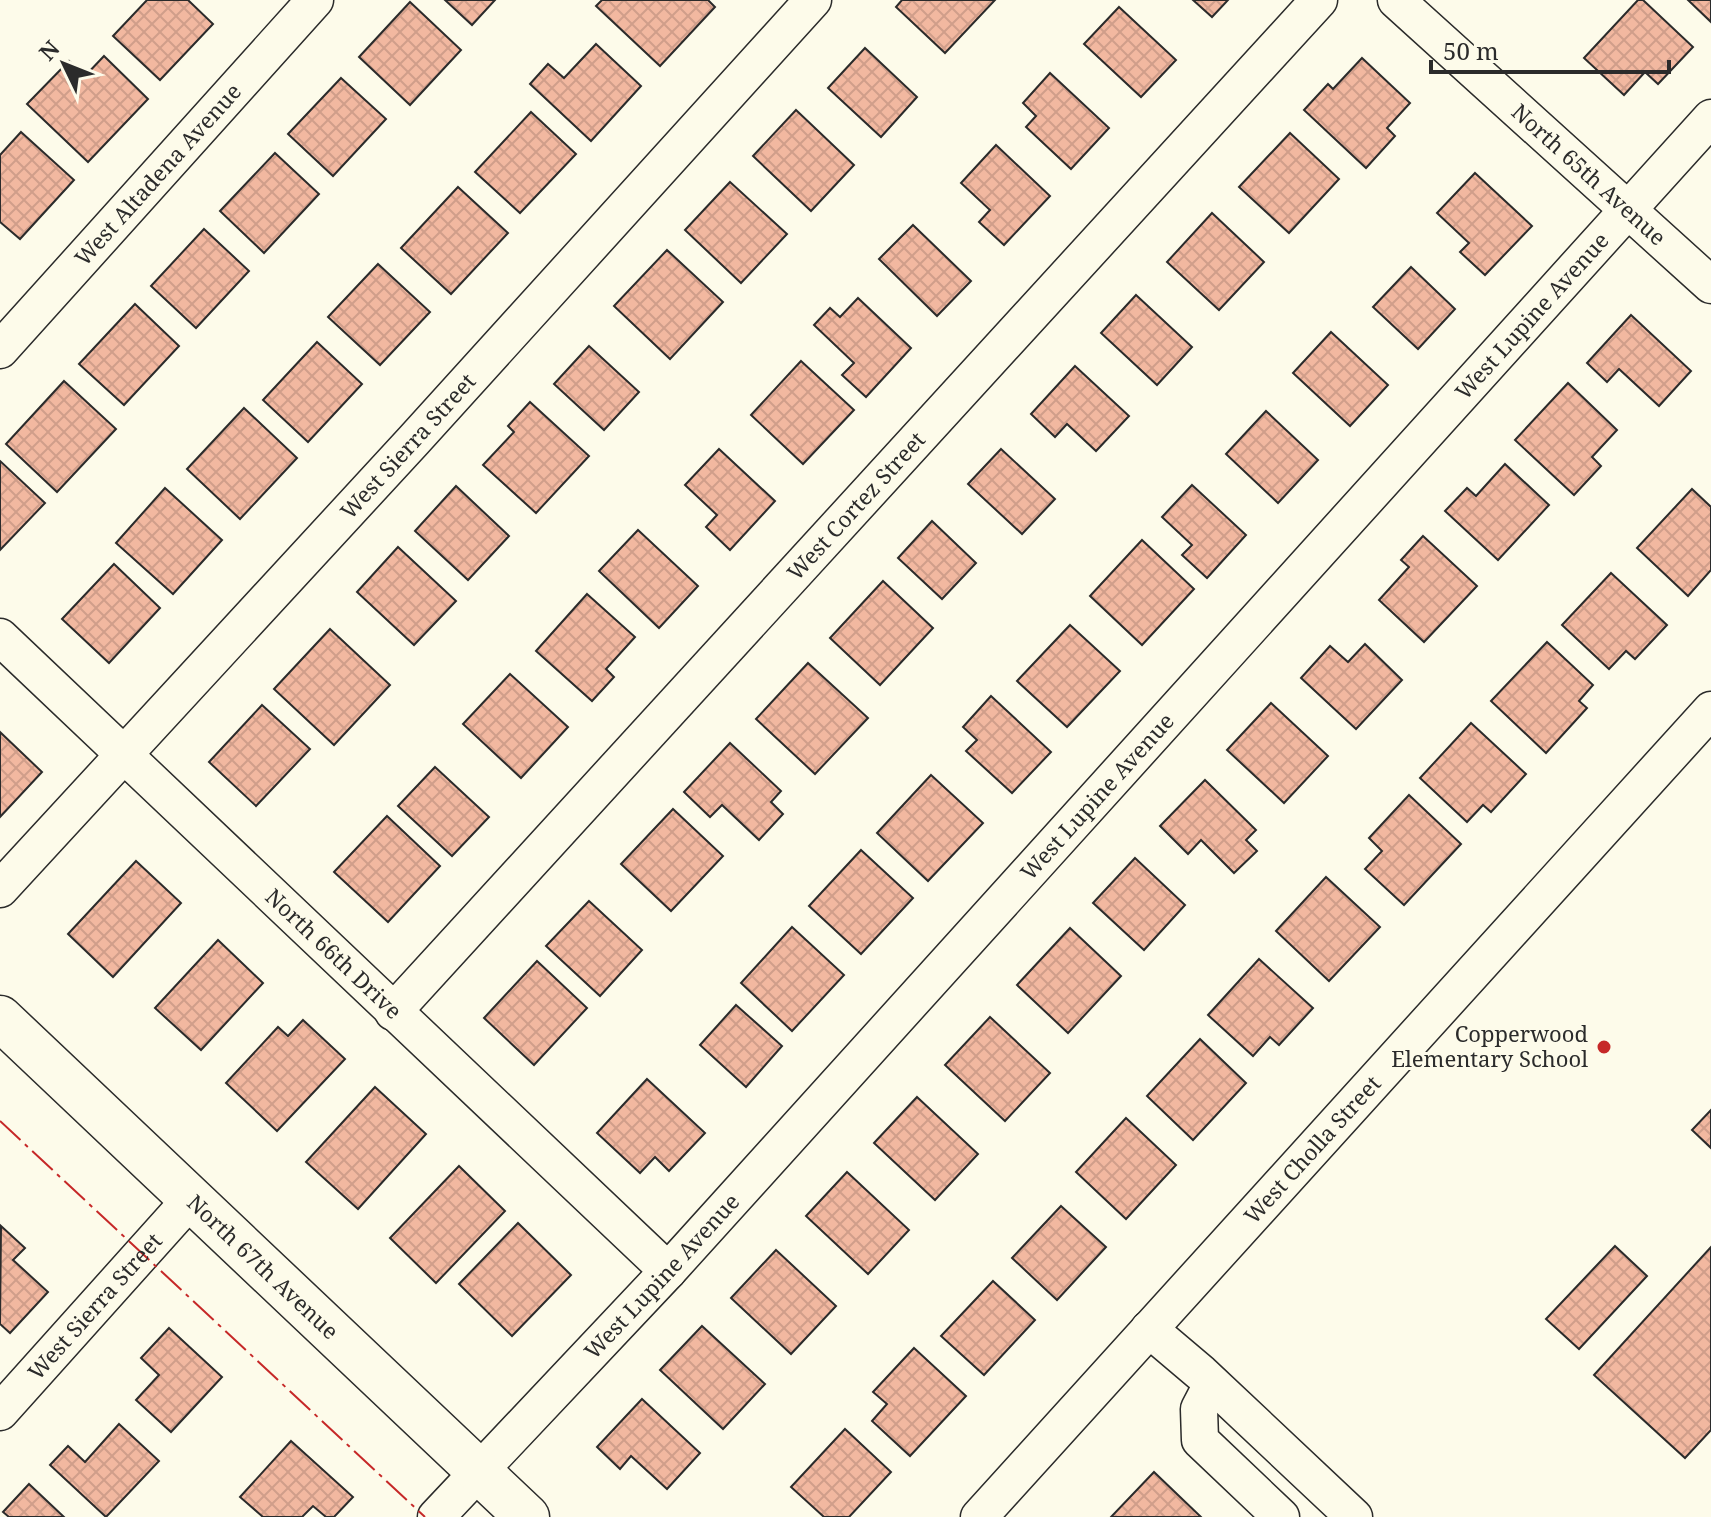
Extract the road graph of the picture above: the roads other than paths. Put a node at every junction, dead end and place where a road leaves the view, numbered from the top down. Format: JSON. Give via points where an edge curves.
{"nodes":[{"id":1,"x":315,"y":0,"type":"edge"},
{"id":2,"x":813,"y":0,"type":"edge"},
{"id":3,"x":1319,"y":0,"type":"edge"},
{"id":4,"x":1396,"y":0,"type":"edge"},
{"id":5,"x":1711,"y":118,"type":"edge"},
{"id":6,"x":1628,"y":209,"type":"junction"},
{"id":7,"x":1711,"y":285,"type":"edge"},
{"id":8,"x":0,"y":350,"type":"edge"},
{"id":9,"x":0,"y":637,"type":"edge"},
{"id":10,"x":1711,"y":710,"type":"edge"},
{"id":11,"x":125,"y":754,"type":"junction"},
{"id":12,"x":0,"y":889,"type":"edge"},
{"id":13,"x":393,"y":1012,"type":"junction"},
{"id":14,"x":0,"y":1018,"type":"edge"},
{"id":15,"x":191,"y":1199,"type":"junction"},
{"id":16,"x":668,"y":1271,"type":"junction"},
{"id":17,"x":1149,"y":1329,"type":"junction"},
{"id":18,"x":1212,"y":1384,"type":"junction"},
{"id":19,"x":0,"y":1411,"type":"edge"},
{"id":20,"x":479,"y":1473,"type":"junction"},
{"id":21,"x":436,"y":1517,"type":"edge"},
{"id":22,"x":527,"y":1517,"type":"edge"},
{"id":23,"x":979,"y":1517,"type":"edge"},
{"id":24,"x":1281,"y":1517,"type":"edge"},
{"id":25,"x":1354,"y":1517,"type":"edge"}],
"edges":[{"from":1,"to":8,"type":"street","name":"West Altadena Avenue"},
{"from":2,"to":11,"type":"street","name":"West Sierra Street"},
{"from":3,"to":13,"type":"street","name":"West Cortez Street"},
{"from":4,"to":6,"type":"street","name":"North 65th Avenue"},
{"from":5,"to":6,"type":"street","name":"West Lupine Avenue"},
{"from":6,"to":7,"type":"street","name":"North 65th Avenue"},
{"from":6,"to":16,"type":"street","name":"West Lupine Avenue"},
{"from":9,"to":11,"type":"street","name":"North 66th Drive"},
{"from":10,"to":17,"type":"street","name":"West Cholla Street"},
{"from":11,"to":12,"type":"street","name":"West Sierra Street"},
{"from":11,"to":13,"type":"street","name":"North 66th Drive"},
{"from":13,"to":16,"type":"street","name":"North 66th Drive"},
{"from":14,"to":15,"type":"main road","name":"North 67th Avenue"},
{"from":15,"to":19,"type":"street","name":"West Sierra Street"},
{"from":15,"to":20,"type":"main road","name":"North 67th Avenue"},
{"from":16,"to":20,"type":"street","name":"West Lupine Avenue"},
{"from":17,"to":18,"type":"street"},
{"from":17,"to":23,"type":"street","name":"West Cholla Street"},
{"from":18,"to":24,"type":"street","via":[[1199,1409],[1200,1440]]},
{"from":18,"to":25,"type":"street"},
{"from":20,"to":21,"type":"street","name":"West Lupine Avenue"},
{"from":20,"to":22,"type":"main road","name":"North 67th Avenue"}]}
